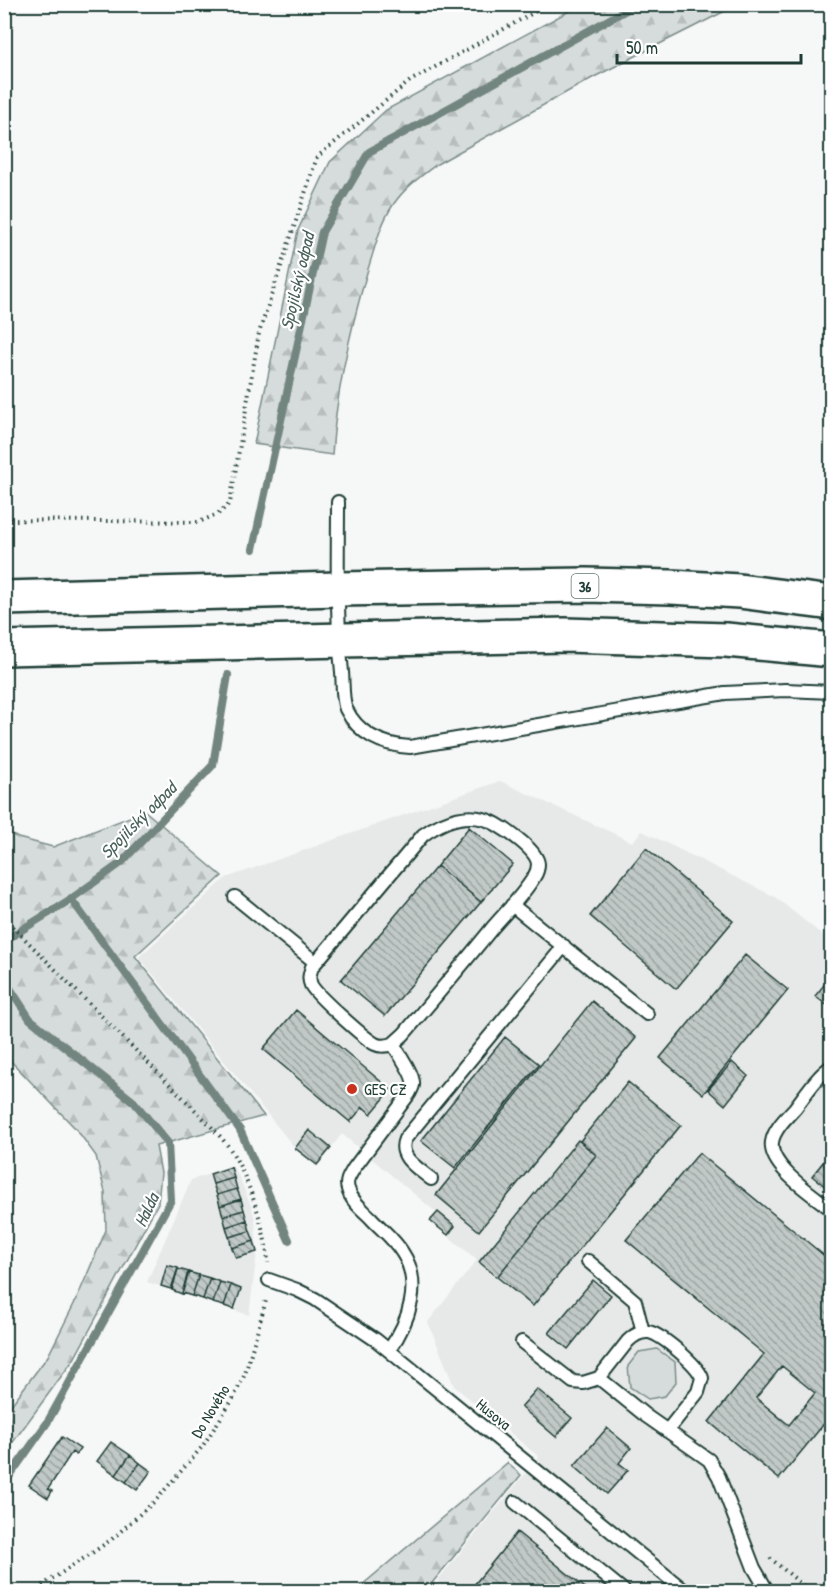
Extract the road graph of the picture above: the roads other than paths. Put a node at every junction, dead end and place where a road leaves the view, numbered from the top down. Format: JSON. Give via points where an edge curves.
{"nodes":[{"id":1,"x":338,"y":502,"type":"dead end"},
{"id":2,"x":338,"y":589,"type":"junction"},
{"id":3,"x":4,"y":598,"type":"edge"},
{"id":4,"x":831,"y":603,"type":"edge"},
{"id":5,"x":339,"y":640,"type":"junction"},
{"id":6,"x":4,"y":648,"type":"edge"},
{"id":7,"x":831,"y":650,"type":"edge"},
{"id":8,"x":831,"y":692,"type":"edge"},
{"id":9,"x":235,"y":897,"type":"dead end"},
{"id":10,"x":512,"y":905,"type":"junction"},
{"id":11,"x":564,"y":946,"type":"junction"},
{"id":12,"x":315,"y":962,"type":"junction"},
{"id":13,"x":647,"y":1014,"type":"dead end"},
{"id":14,"x":393,"y":1044,"type":"junction"},
{"id":15,"x":831,"y":1066,"type":"edge"},
{"id":16,"x":430,"y":1179,"type":"dead end"},
{"id":17,"x":831,"y":1210,"type":"edge"},
{"id":18,"x":588,"y":1262,"type":"dead end"},
{"id":19,"x":269,"y":1280,"type":"road end"},
{"id":20,"x":644,"y":1332,"type":"junction"},
{"id":21,"x":522,"y":1342,"type":"dead end"},
{"id":22,"x":389,"y":1350,"type":"junction"},
{"id":23,"x":599,"y":1378,"type":"junction"},
{"id":24,"x":667,"y":1431,"type":"junction"},
{"id":25,"x":516,"y":1502,"type":"dead end"},
{"id":26,"x":625,"y":1592,"type":"edge"},
{"id":27,"x":686,"y":1592,"type":"edge"},
{"id":28,"x":768,"y":1592,"type":"edge"}],
"edges":[{"from":1,"to":2,"type":"lane"},
{"from":2,"to":3,"type":"main road","number":"36"},
{"from":2,"to":4,"type":"main road","number":"36","via":[[670,587]]},
{"from":2,"to":5,"type":"lane"},
{"from":5,"to":6,"type":"main road"},
{"from":5,"to":7,"type":"main road","via":[[565,635],[726,640]]},
{"from":5,"to":8,"type":"lane","via":[[345,706],[360,728],[383,743],[396,746],[410,747],[725,693]]},
{"from":9,"to":12,"type":"lane"},
{"from":10,"to":11,"type":"lane"},
{"from":10,"to":12,"type":"lane","via":[[537,870],[532,852],[491,822],[454,819],[433,828],[414,844]]},
{"from":10,"to":14,"type":"lane"},
{"from":11,"to":13,"type":"lane"},
{"from":11,"to":16,"type":"lane","via":[[405,1139],[404,1154]]},
{"from":12,"to":14,"type":"lane","via":[[309,979],[318,995],[371,1041],[381,1046]]},
{"from":14,"to":22,"type":"lane","via":[[413,1086],[347,1182],[355,1202],[401,1250],[412,1274],[410,1306]]},
{"from":15,"to":17,"type":"lane","via":[[781,1125],[772,1142],[772,1152],[782,1168]]},
{"from":18,"to":20,"type":"lane","via":[[632,1296]]},
{"from":19,"to":22,"type":"lane","name":"Husova","via":[[315,1299]]},
{"from":20,"to":23,"type":"lane","via":[[628,1341]]},
{"from":20,"to":24,"type":"lane","via":[[662,1339],[696,1366],[702,1378],[698,1392]]},
{"from":21,"to":23,"type":"lane","via":[[573,1382]]},
{"from":22,"to":27,"type":"lane","name":"Husova"},
{"from":23,"to":24,"type":"lane"},
{"from":24,"to":28,"type":"lane","via":[[709,1460]]},
{"from":25,"to":26,"type":"lane"}]}
